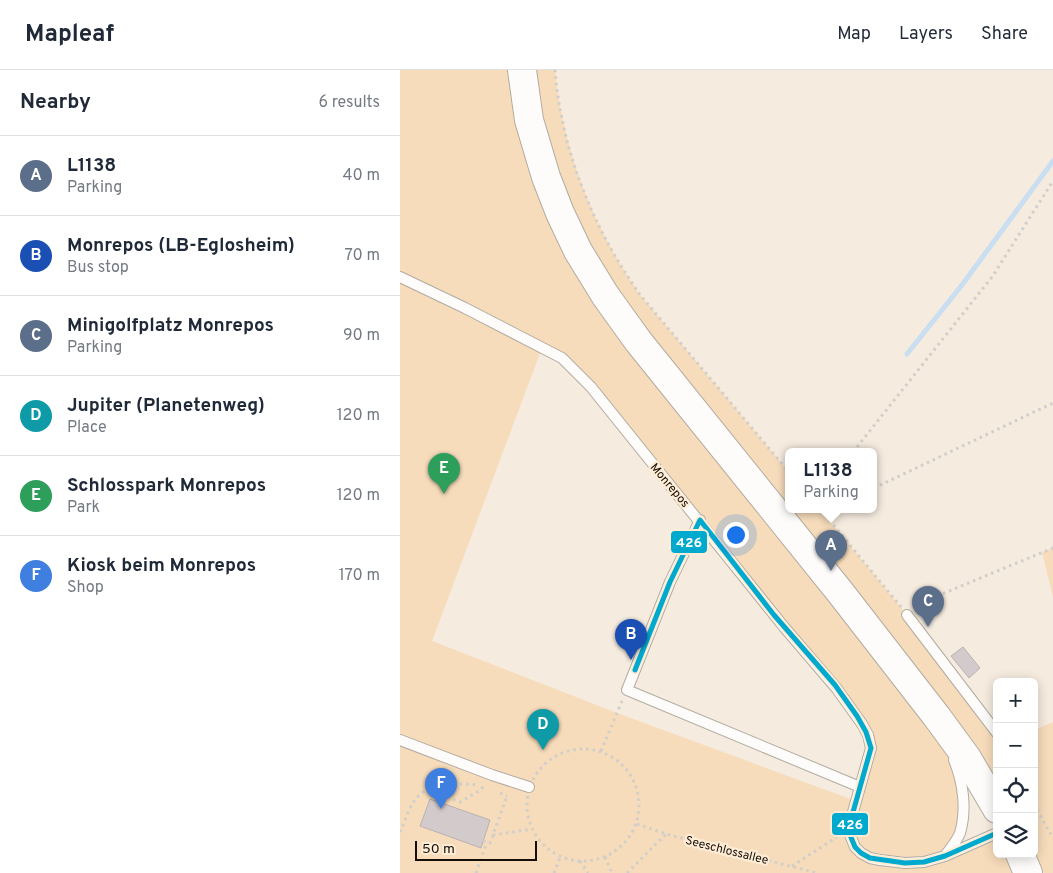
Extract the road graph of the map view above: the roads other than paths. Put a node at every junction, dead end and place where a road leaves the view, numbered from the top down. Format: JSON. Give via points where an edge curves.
{"nodes":[{"id":1,"x":522,"y":70,"type":"edge"},
{"id":2,"x":400,"y":277,"type":"edge"},
{"id":3,"x":700,"y":520,"type":"junction"},
{"id":4,"x":905,"y":612,"type":"road end"},
{"id":5,"x":937,"y":717,"type":"junction"},
{"id":6,"x":993,"y":728,"type":"edge"},
{"id":7,"x":400,"y":740,"type":"edge"},
{"id":8,"x":529,"y":787,"type":"road end"},
{"id":9,"x":860,"y":787,"type":"junction"},
{"id":10,"x":993,"y":802,"type":"edge"},
{"id":11,"x":993,"y":835,"type":"edge"},
{"id":12,"x":945,"y":856,"type":"junction"},
{"id":13,"x":1022,"y":858,"type":"edge"},
{"id":14,"x":1028,"y":873,"type":"edge"}],
"edges":[{"from":1,"to":5,"type":"main road","via":[[529,120],[546,177],[578,251],[605,295],[638,341]]},
{"from":2,"to":3,"type":"lane","name":"Monrepos","via":[[562,358],[591,387]]},
{"from":3,"to":9,"type":"lane","name":"Monrepos","via":[[862,724],[871,748]]},
{"from":3,"to":9,"type":"lane","via":[[670,582],[627,690]]},
{"from":4,"to":6,"type":"lane"},
{"from":5,"to":10,"type":"main road","via":[[967,758]]},
{"from":5,"to":12,"type":"lane","via":[[960,774],[964,803],[960,834]]},
{"from":7,"to":8,"type":"lane"},
{"from":9,"to":12,"type":"lane","name":"Monrepos","via":[[848,830],[861,854],[905,863]]},
{"from":11,"to":12,"type":"lane"},
{"from":13,"to":14,"type":"main road"}]}
